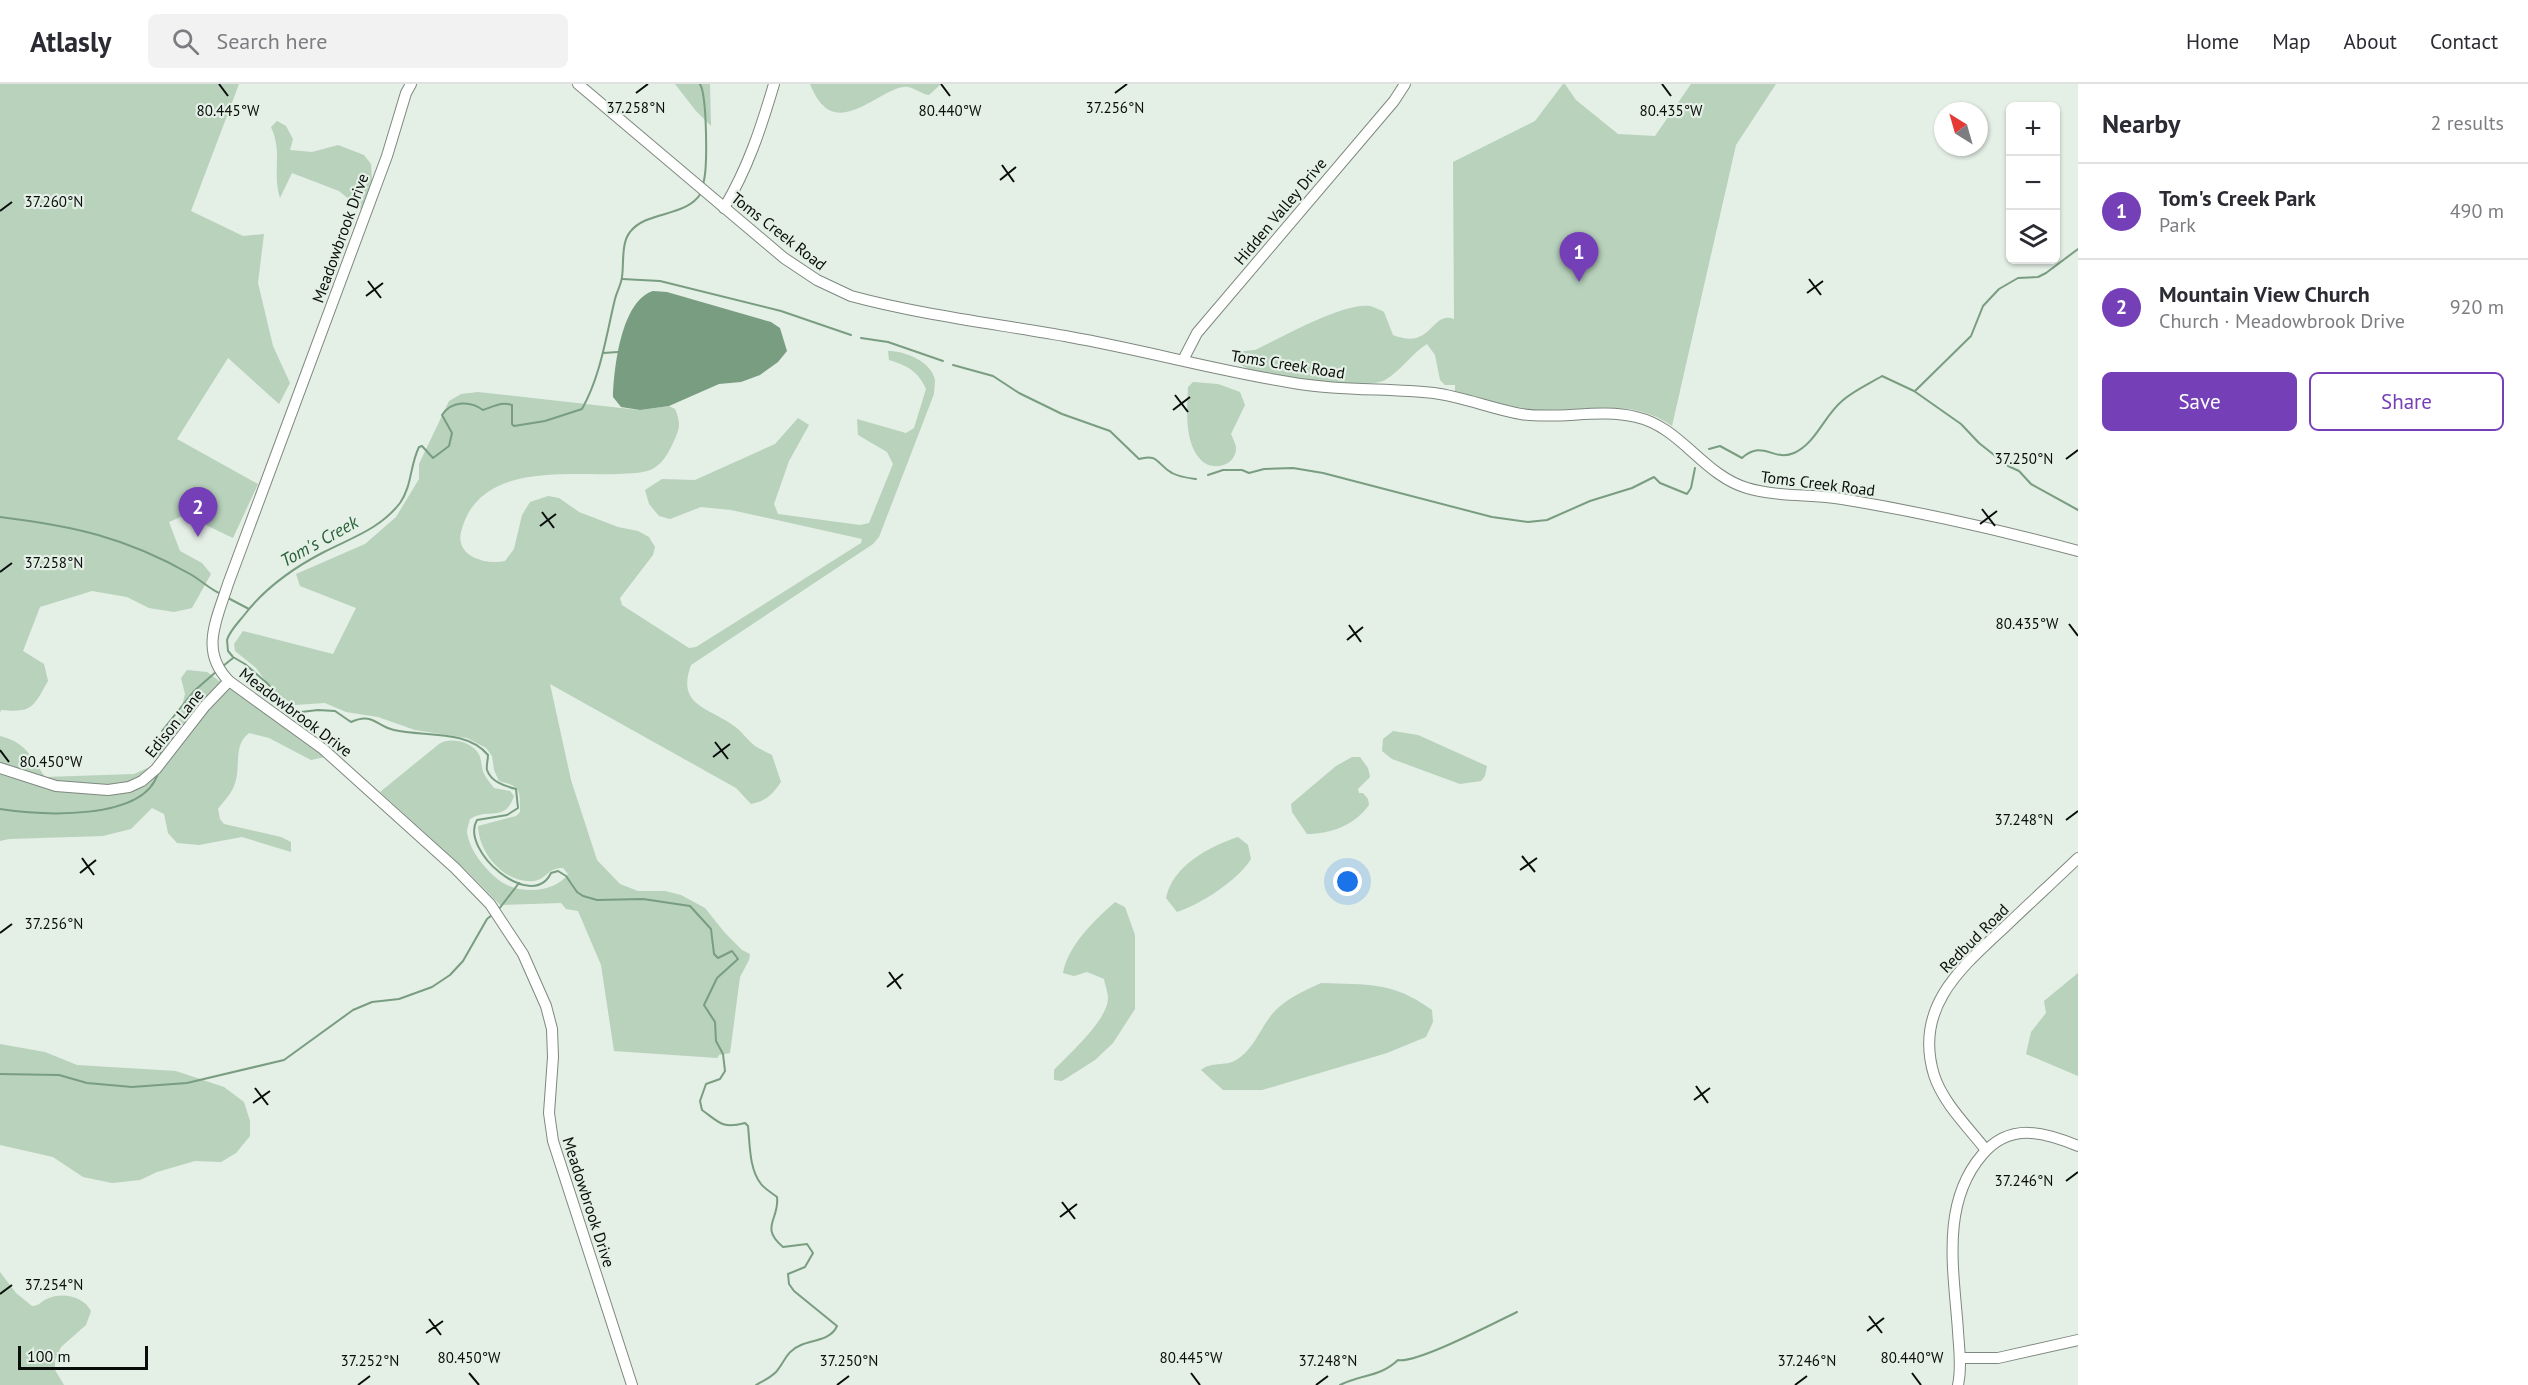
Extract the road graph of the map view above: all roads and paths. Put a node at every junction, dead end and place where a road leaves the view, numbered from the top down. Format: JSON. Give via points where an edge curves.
{"nodes":[{"id":1,"x":411,"y":84,"type":"edge"},
{"id":2,"x":578,"y":84,"type":"edge"},
{"id":3,"x":774,"y":84,"type":"edge"},
{"id":4,"x":1405,"y":84,"type":"edge"},
{"id":5,"x":724,"y":208,"type":"junction"},
{"id":6,"x":1183,"y":360,"type":"junction"},
{"id":7,"x":2078,"y":551,"type":"edge"},
{"id":8,"x":229,"y":681,"type":"junction"},
{"id":9,"x":0,"y":768,"type":"edge"},
{"id":10,"x":2078,"y":858,"type":"edge"},
{"id":11,"x":2078,"y":1146,"type":"edge"},
{"id":12,"x":1986,"y":1150,"type":"junction"},
{"id":13,"x":2078,"y":1340,"type":"edge"},
{"id":14,"x":1960,"y":1358,"type":"junction"},
{"id":15,"x":632,"y":1385,"type":"edge"},
{"id":16,"x":1958,"y":1385,"type":"edge"}],
"edges":[{"from":1,"to":8,"type":"street","name":"Meadowbrook Drive","via":[[228,584],[211,640],[216,663]]},
{"from":2,"to":5,"type":"street","name":"Toms Creek Road"},
{"from":3,"to":5,"type":"street","via":[[755,147]]},
{"from":4,"to":6,"type":"street","name":"Hidden Valley Drive","via":[[1197,333]]},
{"from":5,"to":6,"type":"street","name":"Toms Creek Road","via":[[804,272],[851,296]]},
{"from":6,"to":7,"type":"street","name":"Toms Creek Road","via":[[1305,385],[1438,394],[1523,414],[1637,417],[1668,431],[1712,469],[1758,492],[1817,495],[1868,504]]},
{"from":8,"to":9,"type":"street","name":"Edison Lane","via":[[156,769],[129,787],[108,790],[56,786]]},
{"from":8,"to":15,"type":"street","name":"Meadowbrook Drive","via":[[323,749],[455,868],[490,904],[523,954],[552,1029],[549,1113],[553,1141]]},
{"from":10,"to":12,"type":"street","name":"Redbud Road","via":[[1964,965],[1946,987],[1934,1012],[1930,1049],[1935,1077],[1949,1104]]},
{"from":11,"to":12,"type":"street","via":[[2033,1132],[1998,1141]]},
{"from":12,"to":14,"type":"street","via":[[1961,1190],[1952,1227]]},
{"from":13,"to":14,"type":"street","via":[[1998,1358]]},
{"from":14,"to":16,"type":"street"}]}
